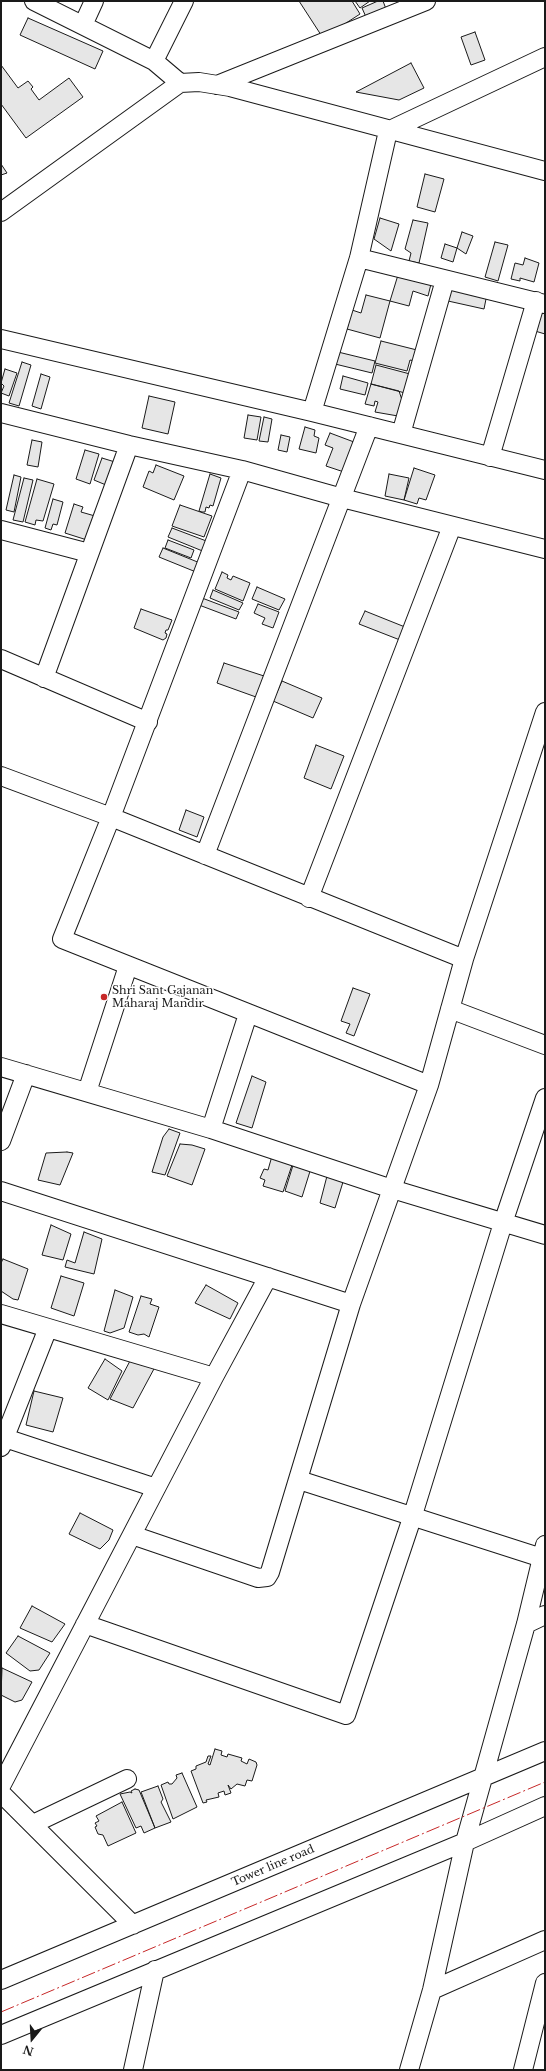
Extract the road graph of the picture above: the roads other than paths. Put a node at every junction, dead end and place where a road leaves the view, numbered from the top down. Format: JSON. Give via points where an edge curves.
{"nodes":[{"id":1,"x":34,"y":1,"type":"edge"},
{"id":2,"x":94,"y":1,"type":"edge"},
{"id":3,"x":184,"y":1,"type":"edge"},
{"id":4,"x":426,"y":1,"type":"edge"},
{"id":5,"x":83,"y":25,"type":"junction"},
{"id":6,"x":545,"y":57,"type":"edge"},
{"id":7,"x":154,"y":61,"type":"junction"},
{"id":8,"x":180,"y":83,"type":"junction"},
{"id":9,"x":217,"y":85,"type":"junction"},
{"id":10,"x":388,"y":131,"type":"junction"},
{"id":11,"x":545,"y":171,"type":"edge"},
{"id":12,"x":1,"y":212,"type":"edge"},
{"id":13,"x":359,"y":258,"type":"junction"},
{"id":14,"x":445,"y":280,"type":"junction"},
{"id":15,"x":540,"y":303,"type":"edge"},
{"id":16,"x":1,"y":339,"type":"edge"},
{"id":17,"x":312,"y":412,"type":"junction"},
{"id":18,"x":1,"y":413,"type":"edge"},
{"id":19,"x":369,"y":426,"type":"junction"},
{"id":20,"x":401,"y":434,"type":"junction"},
{"id":21,"x":129,"y":445,"type":"junction"},
{"id":22,"x":490,"y":457,"type":"junction"},
{"id":23,"x":242,"y":470,"type":"junction"},
{"id":24,"x":545,"y":470,"type":"edge"},
{"id":25,"x":342,"y":498,"type":"junction"},
{"id":26,"x":452,"y":526,"type":"junction"},
{"id":27,"x":1,"y":530,"type":"edge"},
{"id":28,"x":545,"y":549,"type":"edge"},
{"id":29,"x":89,"y":553,"type":"junction"},
{"id":30,"x":1,"y":659,"type":"edge"},
{"id":31,"x":44,"y":678,"type":"junction"},
{"id":32,"x":545,"y":712,"type":"edge"},
{"id":33,"x":148,"y":722,"type":"junction"},
{"id":34,"x":1,"y":776,"type":"edge"},
{"id":35,"x":111,"y":817,"type":"junction"},
{"id":36,"x":205,"y":855,"type":"junction"},
{"id":37,"x":309,"y":898,"type":"junction"},
{"id":38,"x":464,"y":959,"type":"junction"},
{"id":39,"x":128,"y":966,"type":"junction"},
{"id":40,"x":450,"y":1009,"type":"junction"},
{"id":41,"x":248,"y":1014,"type":"junction"},
{"id":42,"x":545,"y":1045,"type":"edge"},
{"id":43,"x":1,"y":1067,"type":"edge"},
{"id":44,"x":26,"y":1074,"type":"junction"},
{"id":45,"x":429,"y":1085,"type":"junction"},
{"id":46,"x":87,"y":1092,"type":"junction"},
{"id":47,"x":545,"y":1098,"type":"edge"},
{"id":48,"x":211,"y":1129,"type":"junction"},
{"id":49,"x":1,"y":1141,"type":"edge"},
{"id":50,"x":392,"y":1189,"type":"junction"},
{"id":51,"x":1,"y":1191,"type":"edge"},
{"id":52,"x":503,"y":1223,"type":"junction"},
{"id":53,"x":545,"y":1234,"type":"edge"},
{"id":54,"x":268,"y":1278,"type":"junction"},
{"id":55,"x":351,"y":1304,"type":"junction"},
{"id":56,"x":1,"y":1314,"type":"edge"},
{"id":57,"x":48,"y":1328,"type":"junction"},
{"id":58,"x":214,"y":1377,"type":"junction"},
{"id":59,"x":3,"y":1442,"type":"edge"},
{"id":60,"x":299,"y":1480,"type":"junction"},
{"id":61,"x":156,"y":1488,"type":"junction"},
{"id":62,"x":412,"y":1518,"type":"junction"},
{"id":63,"x":132,"y":1535,"type":"junction"},
{"id":64,"x":543,"y":1551,"type":"edge"},
{"id":65,"x":545,"y":1615,"type":"edge"},
{"id":66,"x":86,"y":1624,"type":"junction"},
{"id":67,"x":526,"y":1624,"type":"junction"},
{"id":68,"x":545,"y":1751,"type":"edge"},
{"id":69,"x":483,"y":1777,"type":"junction"},
{"id":70,"x":127,"y":1779,"type":"dead end"},
{"id":71,"x":1,"y":1786,"type":"edge"},
{"id":72,"x":1,"y":1792,"type":"edge"},
{"id":73,"x":545,"y":1806,"type":"edge"},
{"id":74,"x":33,"y":1824,"type":"junction"},
{"id":75,"x":465,"y":1842,"type":"junction"},
{"id":76,"x":133,"y":1925,"type":"junction"},
{"id":77,"x":545,"y":1940,"type":"edge"},
{"id":78,"x":155,"y":1970,"type":"junction"},
{"id":79,"x":3,"y":1976,"type":"edge"},
{"id":80,"x":545,"y":1984,"type":"edge"},
{"id":81,"x":432,"y":1990,"type":"junction"},
{"id":82,"x":1,"y":2035,"type":"edge"},
{"id":83,"x":538,"y":2044,"type":"edge"},
{"id":84,"x":133,"y":2070,"type":"edge"},
{"id":85,"x":409,"y":2070,"type":"edge"},
{"id":86,"x":523,"y":2070,"type":"edge"}],
"edges":[{"from":1,"to":5,"type":"street"},
{"from":2,"to":5,"type":"street"},
{"from":3,"to":7,"type":"street"},
{"from":4,"to":9,"type":"street"},
{"from":5,"to":7,"type":"street"},
{"from":6,"to":10,"type":"street"},
{"from":7,"to":8,"type":"street"},
{"from":8,"to":9,"type":"street","via":[[200,82]]},
{"from":8,"to":12,"type":"street"},
{"from":9,"to":10,"type":"street"},
{"from":10,"to":11,"type":"street"},
{"from":10,"to":13,"type":"street"},
{"from":13,"to":14,"type":"street"},
{"from":13,"to":17,"type":"street"},
{"from":14,"to":15,"type":"street"},
{"from":14,"to":20,"type":"street"},
{"from":15,"to":22,"type":"street"},
{"from":16,"to":17,"type":"street"},
{"from":17,"to":19,"type":"street"},
{"from":18,"to":21,"type":"street"},
{"from":19,"to":20,"type":"street"},
{"from":19,"to":25,"type":"street"},
{"from":20,"to":22,"type":"street"},
{"from":21,"to":23,"type":"street"},
{"from":21,"to":29,"type":"street"},
{"from":22,"to":24,"type":"street"},
{"from":23,"to":25,"type":"street"},
{"from":23,"to":33,"type":"street"},
{"from":25,"to":26,"type":"street"},
{"from":25,"to":36,"type":"street"},
{"from":26,"to":28,"type":"street"},
{"from":26,"to":37,"type":"street"},
{"from":27,"to":29,"type":"street"},
{"from":29,"to":31,"type":"street"},
{"from":30,"to":31,"type":"street"},
{"from":31,"to":33,"type":"street"},
{"from":32,"to":38,"type":"street"},
{"from":33,"to":35,"type":"street"},
{"from":34,"to":35,"type":"street"},
{"from":35,"to":36,"type":"street"},
{"from":35,"to":39,"type":"street","via":[[62,939]]},
{"from":36,"to":37,"type":"street"},
{"from":37,"to":38,"type":"street"},
{"from":38,"to":40,"type":"street"},
{"from":39,"to":41,"type":"street"},
{"from":39,"to":46,"type":"street"},
{"from":40,"to":42,"type":"street"},
{"from":40,"to":45,"type":"street"},
{"from":41,"to":45,"type":"street"},
{"from":41,"to":48,"type":"street"},
{"from":43,"to":44,"type":"street"},
{"from":44,"to":46,"type":"street"},
{"from":44,"to":49,"type":"street"},
{"from":45,"to":50,"type":"street"},
{"from":46,"to":48,"type":"street"},
{"from":47,"to":52,"type":"street"},
{"from":48,"to":50,"type":"street"},
{"from":50,"to":52,"type":"street"},
{"from":50,"to":55,"type":"street"},
{"from":51,"to":54,"type":"street"},
{"from":52,"to":53,"type":"street"},
{"from":52,"to":62,"type":"street"},
{"from":54,"to":55,"type":"street"},
{"from":54,"to":58,"type":"street"},
{"from":55,"to":60,"type":"street"},
{"from":56,"to":57,"type":"street"},
{"from":57,"to":58,"type":"street"},
{"from":57,"to":59,"type":"street"},
{"from":58,"to":61,"type":"street"},
{"from":59,"to":61,"type":"street"},
{"from":60,"to":62,"type":"street"},
{"from":60,"to":63,"type":"street","via":[[267,1577],[258,1578]]},
{"from":61,"to":63,"type":"street"},
{"from":62,"to":64,"type":"street"},
{"from":62,"to":66,"type":"street","via":[[346,1715]]},
{"from":63,"to":66,"type":"street"},
{"from":64,"to":67,"type":"street"},
{"from":65,"to":67,"type":"street"},
{"from":66,"to":71,"type":"street"},
{"from":67,"to":69,"type":"street"},
{"from":68,"to":69,"type":"street","name":"Tower line road"},
{"from":69,"to":75,"type":"street"},
{"from":69,"to":76,"type":"street","name":"Tower line road"},
{"from":70,"to":74,"type":"street"},
{"from":72,"to":74,"type":"street"},
{"from":73,"to":75,"type":"street"},
{"from":74,"to":76,"type":"street"},
{"from":75,"to":78,"type":"street"},
{"from":75,"to":81,"type":"street"},
{"from":76,"to":79,"type":"street","name":"Tower line road"},
{"from":77,"to":81,"type":"street"},
{"from":78,"to":82,"type":"street"},
{"from":78,"to":84,"type":"street"},
{"from":80,"to":83,"type":"street"},
{"from":81,"to":85,"type":"street"},
{"from":83,"to":86,"type":"street"}]}
